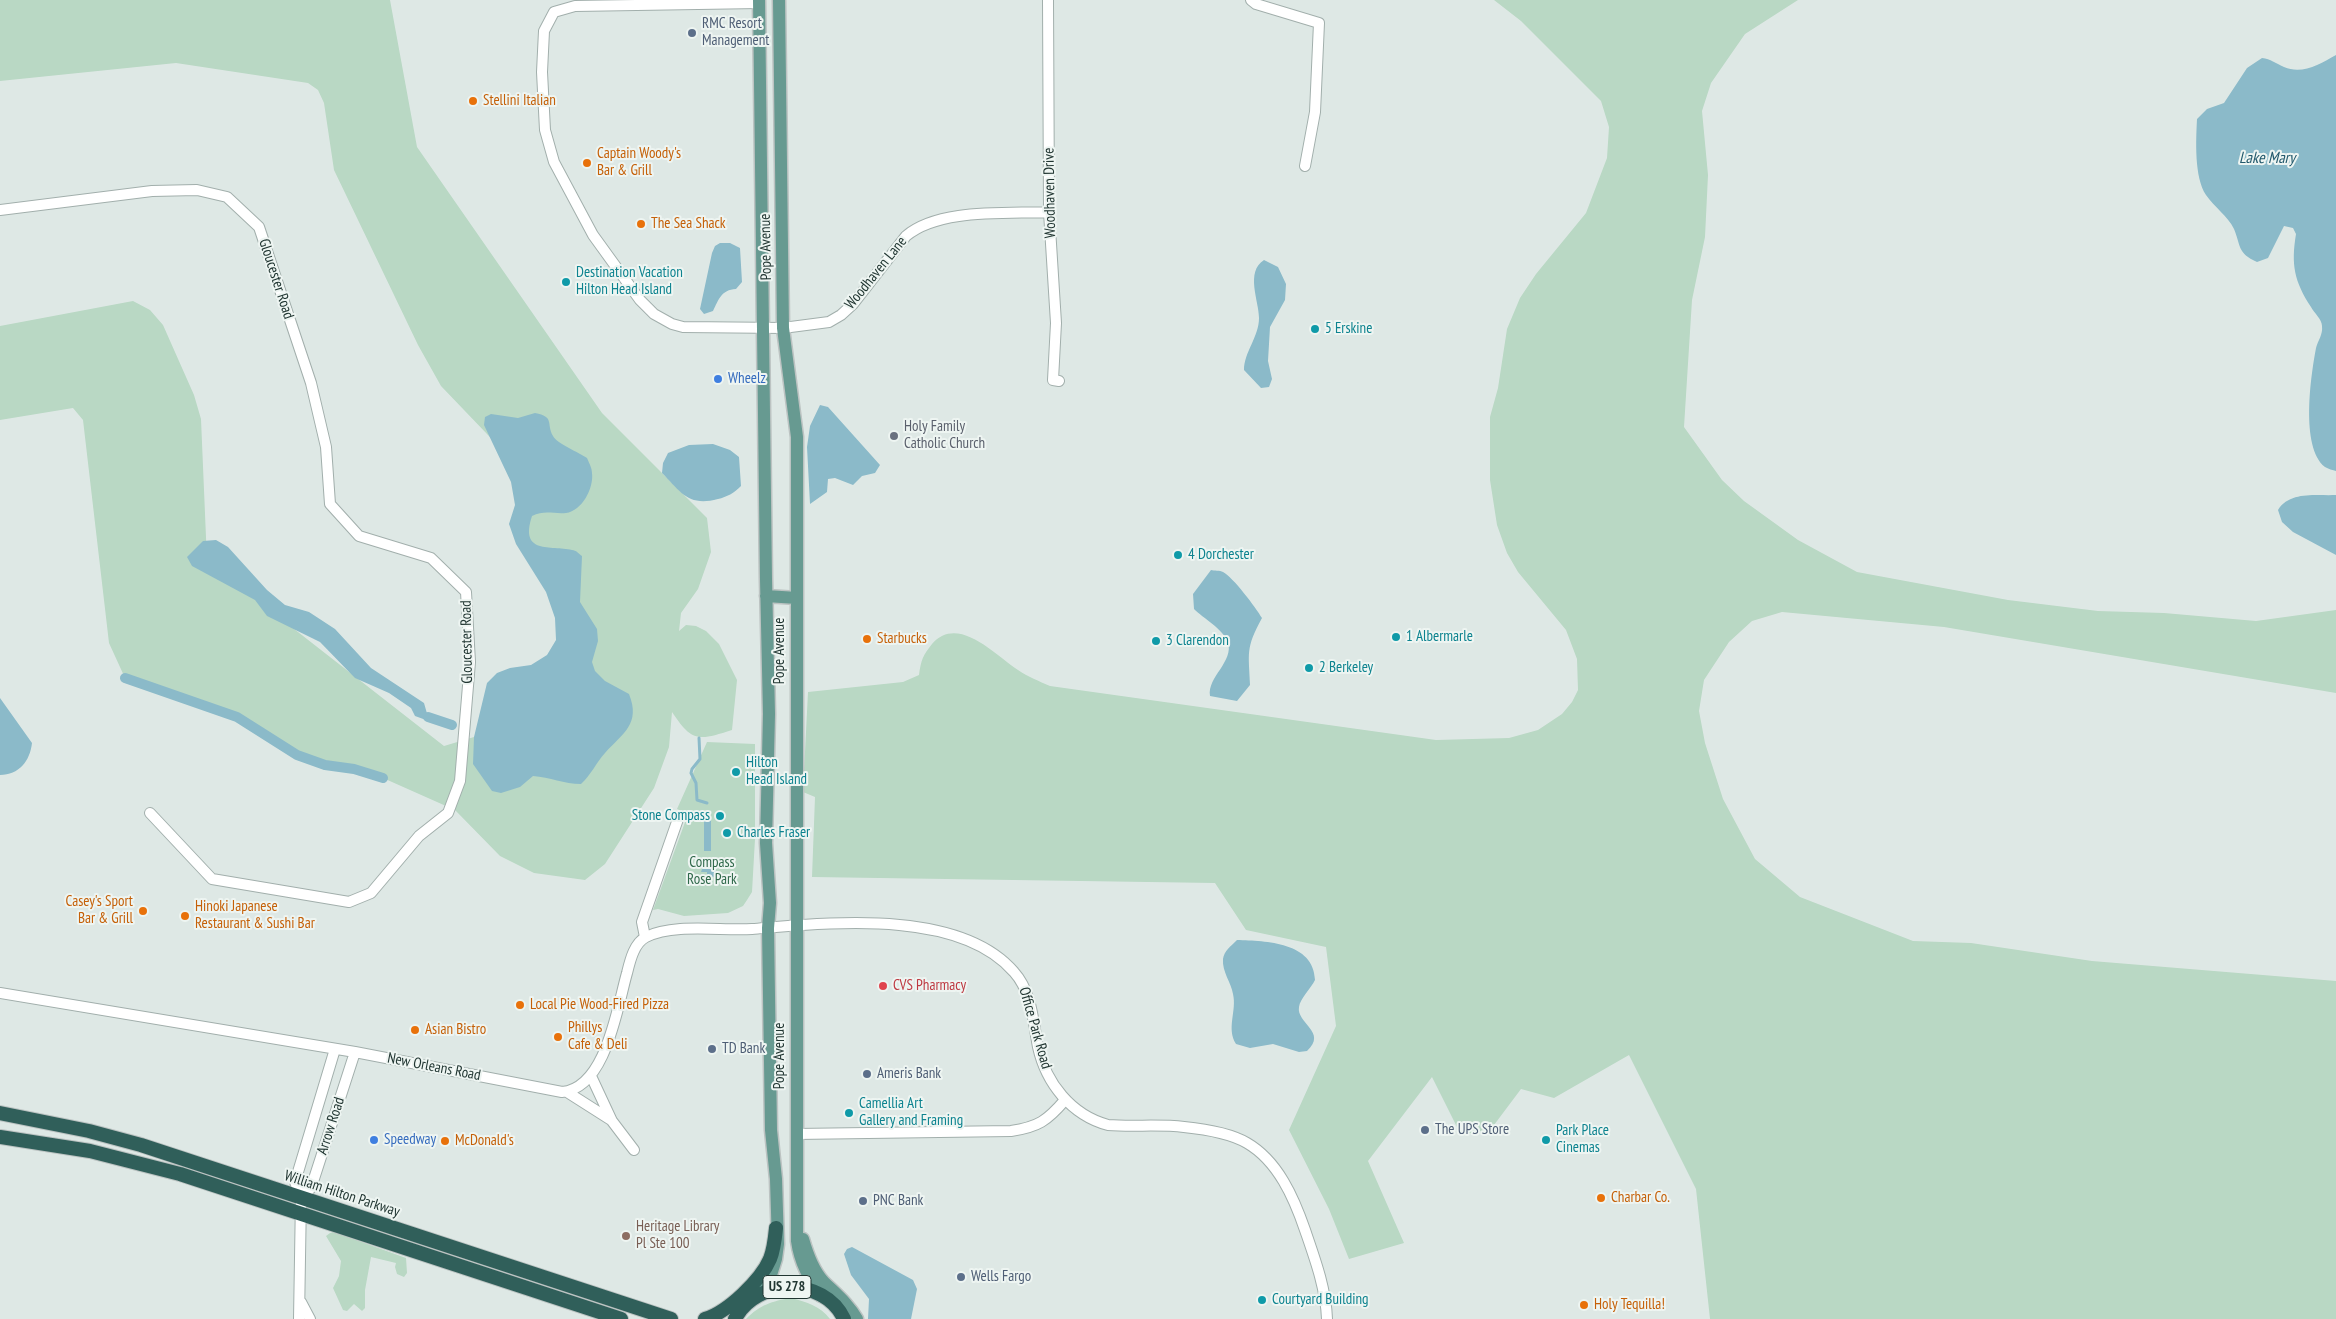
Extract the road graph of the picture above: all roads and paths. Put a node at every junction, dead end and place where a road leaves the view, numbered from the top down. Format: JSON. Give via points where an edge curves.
{"nodes":[{"id":1,"x":779,"y":0,"type":"edge"},
{"id":2,"x":1048,"y":0,"type":"edge"},
{"id":3,"x":1251,"y":0,"type":"edge"},
{"id":4,"x":759,"y":2,"type":"edge"},
{"id":5,"x":1305,"y":166,"type":"dead end"},
{"id":6,"x":0,"y":210,"type":"edge"},
{"id":7,"x":1049,"y":212,"type":"junction"},
{"id":8,"x":763,"y":326,"type":"junction"},
{"id":9,"x":783,"y":328,"type":"junction"},
{"id":10,"x":1058,"y":381,"type":"dead end"},
{"id":11,"x":766,"y":596,"type":"junction"},
{"id":12,"x":797,"y":598,"type":"junction"},
{"id":13,"x":150,"y":813,"type":"dead end"},
{"id":14,"x":678,"y":819,"type":"dead end"},
{"id":15,"x":796,"y":926,"type":"junction"},
{"id":16,"x":768,"y":928,"type":"junction"},
{"id":17,"x":645,"y":937,"type":"junction"},
{"id":18,"x":0,"y":993,"type":"edge"},
{"id":19,"x":335,"y":1049,"type":"junction"},
{"id":20,"x":355,"y":1052,"type":"junction"},
{"id":21,"x":591,"y":1076,"type":"junction"},
{"id":22,"x":567,"y":1092,"type":"junction"},
{"id":23,"x":1065,"y":1100,"type":"junction"},
{"id":24,"x":0,"y":1114,"type":"edge"},
{"id":25,"x":612,"y":1121,"type":"junction"},
{"id":26,"x":796,"y":1134,"type":"junction"},
{"id":27,"x":0,"y":1137,"type":"edge"},
{"id":28,"x":634,"y":1150,"type":"dead end"},
{"id":29,"x":302,"y":1197,"type":"junction"},
{"id":30,"x":300,"y":1214,"type":"junction"},
{"id":31,"x":798,"y":1220,"type":"junction"},
{"id":32,"x":776,"y":1228,"type":"junction"},
{"id":33,"x":757,"y":1296,"type":"junction"},
{"id":34,"x":821,"y":1296,"type":"junction"},
{"id":35,"x":301,"y":1301,"type":"junction"},
{"id":36,"x":654,"y":1312,"type":"junction"},
{"id":37,"x":736,"y":1316,"type":"edge"},
{"id":38,"x":299,"y":1319,"type":"edge"},
{"id":39,"x":310,"y":1319,"type":"edge"},
{"id":40,"x":621,"y":1319,"type":"edge"},
{"id":41,"x":671,"y":1319,"type":"edge"},
{"id":42,"x":681,"y":1319,"type":"edge"},
{"id":43,"x":705,"y":1319,"type":"edge"},
{"id":44,"x":723,"y":1319,"type":"edge"},
{"id":45,"x":844,"y":1319,"type":"edge"},
{"id":46,"x":857,"y":1319,"type":"edge"},
{"id":47,"x":1327,"y":1319,"type":"edge"}],
"edges":[{"from":1,"to":9,"type":"main road","name":"Pope Avenue"},
{"from":2,"to":7,"type":"street","name":"Woodhaven Drive"},
{"from":3,"to":5,"type":"street","via":[[1319,23],[1315,112]]},
{"from":4,"to":8,"type":"main road","name":"Pope Avenue"},
{"from":4,"to":8,"type":"street","name":"Woodhaven Lane","via":[[565,8],[554,12],[544,31],[542,72],[545,130],[554,162],[593,234],[640,300],[654,314],[683,327]]},
{"from":6,"to":13,"type":"street","name":"Gloucester Road","via":[[152,191],[197,190],[227,197],[259,227],[311,383],[326,447],[330,504],[359,536],[430,558],[466,592],[470,662],[460,781],[448,812],[418,836],[371,893],[349,902],[212,879]]},
{"from":7,"to":9,"type":"street","name":"Woodhaven Lane","via":[[933,220],[906,236],[841,315],[819,325]]},
{"from":7,"to":10,"type":"street","name":"Woodhaven Drive","via":[[1056,324],[1053,380]]},
{"from":8,"to":9,"type":"street","name":"Woodhaven Lane"},
{"from":8,"to":11,"type":"main road","name":"Pope Avenue"},
{"from":9,"to":12,"type":"main road","name":"Pope Avenue","via":[[798,437]]},
{"from":11,"to":12,"type":"main road"},
{"from":11,"to":16,"type":"main road","name":"Pope Avenue"},
{"from":12,"to":15,"type":"main road","name":"Pope Avenue"},
{"from":14,"to":17,"type":"street","via":[[642,922]]},
{"from":15,"to":16,"type":"street","name":"Office Park Road"},
{"from":15,"to":23,"type":"street","name":"Office Park Road","via":[[918,926],[951,932],[1001,959],[1022,982],[1029,1000],[1038,1048],[1055,1088]]},
{"from":15,"to":26,"type":"main road","name":"Pope Avenue"},
{"from":16,"to":17,"type":"street","via":[[672,930]]},
{"from":16,"to":32,"type":"main road","name":"Pope Avenue"},
{"from":17,"to":21,"type":"street","via":[[632,953],[602,1060]]},
{"from":18,"to":19,"type":"street","name":"New Orleans Road"},
{"from":19,"to":20,"type":"street","name":"New Orleans Road"},
{"from":19,"to":29,"type":"street","name":"Arrow Road","via":[[295,1182]]},
{"from":20,"to":22,"type":"street","name":"New Orleans Road"},
{"from":20,"to":29,"type":"street","name":"Arrow Road","via":[[311,1188]]},
{"from":21,"to":22,"type":"street","via":[[582,1086]]},
{"from":21,"to":25,"type":"street"},
{"from":22,"to":25,"type":"street"},
{"from":23,"to":26,"type":"street","via":[[1051,1117],[1041,1123],[1011,1131]]},
{"from":23,"to":47,"type":"street","name":"Office Park Road","via":[[1090,1118],[1108,1125],[1184,1127],[1237,1139],[1255,1148],[1279,1175],[1300,1216],[1322,1286]]},
{"from":24,"to":29,"type":"highway","name":"William Hilton Parkway","via":[[80,1129],[141,1145]]},
{"from":25,"to":28,"type":"street"},
{"from":26,"to":31,"type":"main road","name":"Pope Avenue"},
{"from":27,"to":30,"type":"highway","via":[[90,1151],[171,1172]]},
{"from":29,"to":30,"type":"street","name":"Arrow Road"},
{"from":29,"to":36,"type":"highway","name":"William Hilton Parkway"},
{"from":30,"to":35,"type":"street","name":"Arrow Road"},
{"from":30,"to":40,"type":"highway"},
{"from":31,"to":34,"type":"main road","name":"Pope Avenue","via":[[799,1258]]},
{"from":31,"to":46,"type":"main road","via":[[816,1272],[846,1302]]},
{"from":32,"to":33,"type":"main road","name":"Pope Avenue","via":[[776,1259],[771,1275]]},
{"from":32,"to":43,"type":"highway","via":[[771,1256],[763,1271],[723,1310]]},
{"from":33,"to":34,"type":"highway","number":"US 278","via":[[788,1287],[810,1290]]},
{"from":33,"to":37,"type":"highway","number":"US 278"},
{"from":34,"to":45,"type":"highway","number":"US 278"},
{"from":35,"to":38,"type":"street","name":"Arrow Road"},
{"from":35,"to":39,"type":"street"},
{"from":36,"to":41,"type":"highway","name":"William Hilton Parkway"},
{"from":36,"to":42,"type":"highway"},
{"from":37,"to":44,"type":"highway"}]}
